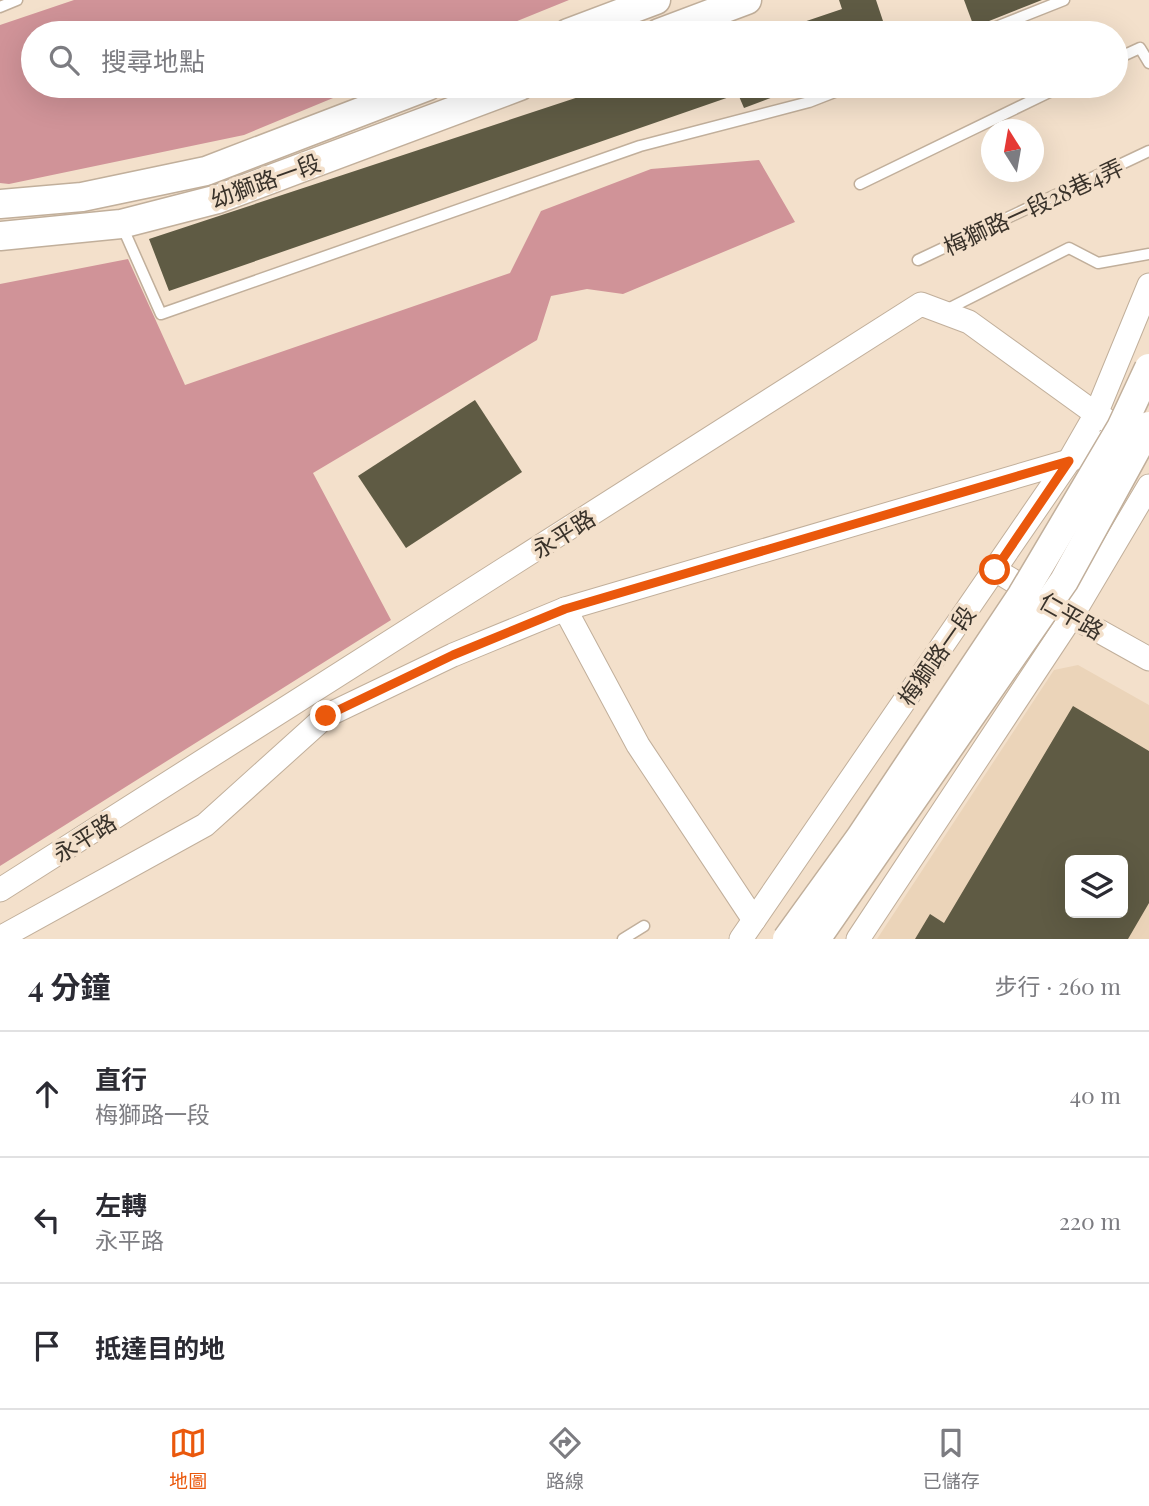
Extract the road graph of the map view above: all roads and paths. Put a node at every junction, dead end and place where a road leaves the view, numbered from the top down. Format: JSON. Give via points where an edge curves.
{"nodes":[{"id":1,"x":18,"y":0,"type":"edge"},
{"id":2,"x":656,"y":0,"type":"edge"},
{"id":3,"x":747,"y":0,"type":"edge"},
{"id":4,"x":1064,"y":0,"type":"edge"},
{"id":5,"x":0,"y":7,"type":"edge"},
{"id":6,"x":600,"y":21,"type":"edge"},
{"id":7,"x":691,"y":21,"type":"edge"},
{"id":8,"x":1011,"y":21,"type":"edge"},
{"id":9,"x":1128,"y":54,"type":"edge"},
{"id":10,"x":1149,"y":64,"type":"edge"},
{"id":11,"x":397,"y":98,"type":"edge"},
{"id":12,"x":488,"y":98,"type":"edge"},
{"id":13,"x":819,"y":98,"type":"edge"},
{"id":14,"x":1037,"y":98,"type":"edge"},
{"id":15,"x":1149,"y":152,"type":"edge"},
{"id":16,"x":860,"y":184,"type":"dead end"},
{"id":17,"x":0,"y":204,"type":"edge"},
{"id":18,"x":121,"y":224,"type":"junction"},
{"id":19,"x":0,"y":236,"type":"edge"},
{"id":20,"x":1149,"y":254,"type":"edge"},
{"id":21,"x":918,"y":260,"type":"dead end"},
{"id":22,"x":1149,"y":285,"type":"edge"},
{"id":23,"x":942,"y":312,"type":"junction"},
{"id":24,"x":1149,"y":368,"type":"edge"},
{"id":25,"x":1096,"y":414,"type":"junction"},
{"id":26,"x":1149,"y":418,"type":"edge"},
{"id":27,"x":1137,"y":429,"type":"edge"},
{"id":28,"x":1069,"y":461,"type":"junction"},
{"id":29,"x":1149,"y":486,"type":"edge"},
{"id":30,"x":995,"y":570,"type":"junction"},
{"id":31,"x":565,"y":609,"type":"junction"},
{"id":32,"x":1072,"y":616,"type":"junction"},
{"id":33,"x":1149,"y":659,"type":"edge"},
{"id":34,"x":312,"y":692,"type":"junction"},
{"id":35,"x":326,"y":716,"type":"junction"},
{"id":36,"x":0,"y":890,"type":"edge"},
{"id":37,"x":754,"y":920,"type":"junction"},
{"id":38,"x":644,"y":926,"type":"dead end"},
{"id":39,"x":0,"y":938,"type":"edge"},
{"id":40,"x":623,"y":939,"type":"edge"},
{"id":41,"x":741,"y":939,"type":"edge"},
{"id":42,"x":787,"y":939,"type":"edge"},
{"id":43,"x":816,"y":939,"type":"edge"},
{"id":44,"x":858,"y":939,"type":"edge"}],
"edges":[{"from":1,"to":5,"type":"lane"},
{"from":2,"to":6,"type":"street"},
{"from":3,"to":7,"type":"street"},
{"from":4,"to":8,"type":"lane"},
{"from":9,"to":10,"type":"lane","via":[[1140,48]]},
{"from":11,"to":17,"type":"street","name":"幼獅路一段","via":[[206,171],[82,197]]},
{"from":12,"to":18,"type":"street","name":"幼獅路一段","via":[[218,199]]},
{"from":13,"to":18,"type":"lane","via":[[640,146],[161,314]]},
{"from":14,"to":16,"type":"lane"},
{"from":15,"to":21,"type":"lane","name":"梅獅路一段28巷4弄"},
{"from":18,"to":19,"type":"street","name":"幼獅路一段"},
{"from":20,"to":23,"type":"lane","via":[[1098,263],[1069,248]]},
{"from":22,"to":25,"type":"street","name":"梅獅路一段"},
{"from":23,"to":25,"type":"street","name":"永平路","via":[[969,322]]},
{"from":23,"to":34,"type":"street","name":"永平路","via":[[921,304]]},
{"from":24,"to":42,"type":"street","name":"梅獅路一段","bridge":true,"via":[[1121,428],[1022,596]]},
{"from":25,"to":27,"type":"street","name":"永平路"},
{"from":25,"to":28,"type":"street","name":"梅獅路一段"},
{"from":26,"to":27,"type":"street","name":"永平路"},
{"from":27,"to":28,"type":"street","name":"永平路"},
{"from":27,"to":43,"type":"street","bridge":true,"via":[[1064,581]]},
{"from":28,"to":30,"type":"street","name":"梅獅路一段"},
{"from":28,"to":31,"type":"street","name":"永平路"},
{"from":29,"to":32,"type":"street"},
{"from":30,"to":32,"type":"street","name":"仁平路"},
{"from":30,"to":37,"type":"street","name":"梅獅路一段"},
{"from":31,"to":35,"type":"street","name":"永平路","via":[[453,655]]},
{"from":31,"to":37,"type":"street","via":[[638,745]]},
{"from":32,"to":33,"type":"street","name":"仁平路"},
{"from":32,"to":44,"type":"street"},
{"from":34,"to":35,"type":"street"},
{"from":34,"to":36,"type":"street","name":"永平路"},
{"from":35,"to":39,"type":"street","name":"永平路","via":[[205,825]]},
{"from":37,"to":41,"type":"street","name":"梅獅路一段"},
{"from":38,"to":40,"type":"lane"}]}
